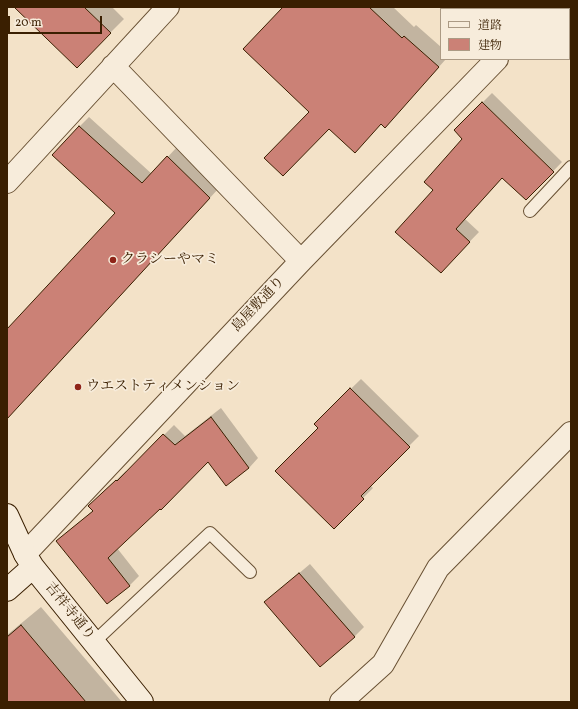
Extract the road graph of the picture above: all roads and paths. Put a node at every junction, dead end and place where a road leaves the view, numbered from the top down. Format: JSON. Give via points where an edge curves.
{"nodes":[{"id":1,"x":168,"y":7,"type":"edge"},
{"id":2,"x":496,"y":60,"type":"edge"},
{"id":3,"x":113,"y":66,"type":"junction"},
{"id":4,"x":571,"y":167,"type":"edge"},
{"id":5,"x":7,"y":182,"type":"edge"},
{"id":6,"x":530,"y":211,"type":"dead end"},
{"id":7,"x":301,"y":261,"type":"junction"},
{"id":8,"x":571,"y":433,"type":"edge"},
{"id":9,"x":7,"y":515,"type":"edge"},
{"id":10,"x":29,"y":561,"type":"junction"},
{"id":11,"x":250,"y":572,"type":"dead end"},
{"id":12,"x":7,"y":590,"type":"edge"},
{"id":13,"x":94,"y":642,"type":"junction"},
{"id":14,"x":142,"y":702,"type":"edge"},
{"id":15,"x":341,"y":702,"type":"edge"}],
"edges":[{"from":1,"to":3,"type":"street"},
{"from":2,"to":7,"type":"street","name":"島屋敷通り"},
{"from":3,"to":5,"type":"street"},
{"from":3,"to":7,"type":"street"},
{"from":4,"to":6,"type":"lane"},
{"from":7,"to":10,"type":"street","name":"島屋敷通り"},
{"from":8,"to":15,"type":"street","via":[[438,568],[383,664]]},
{"from":9,"to":10,"type":"street","name":"吉祥寺通り"},
{"from":10,"to":12,"type":"street","name":"島屋敷通り"},
{"from":10,"to":13,"type":"street","name":"吉祥寺通り"},
{"from":11,"to":13,"type":"lane","via":[[210,533]]},
{"from":13,"to":14,"type":"street","name":"吉祥寺通り"}]}
